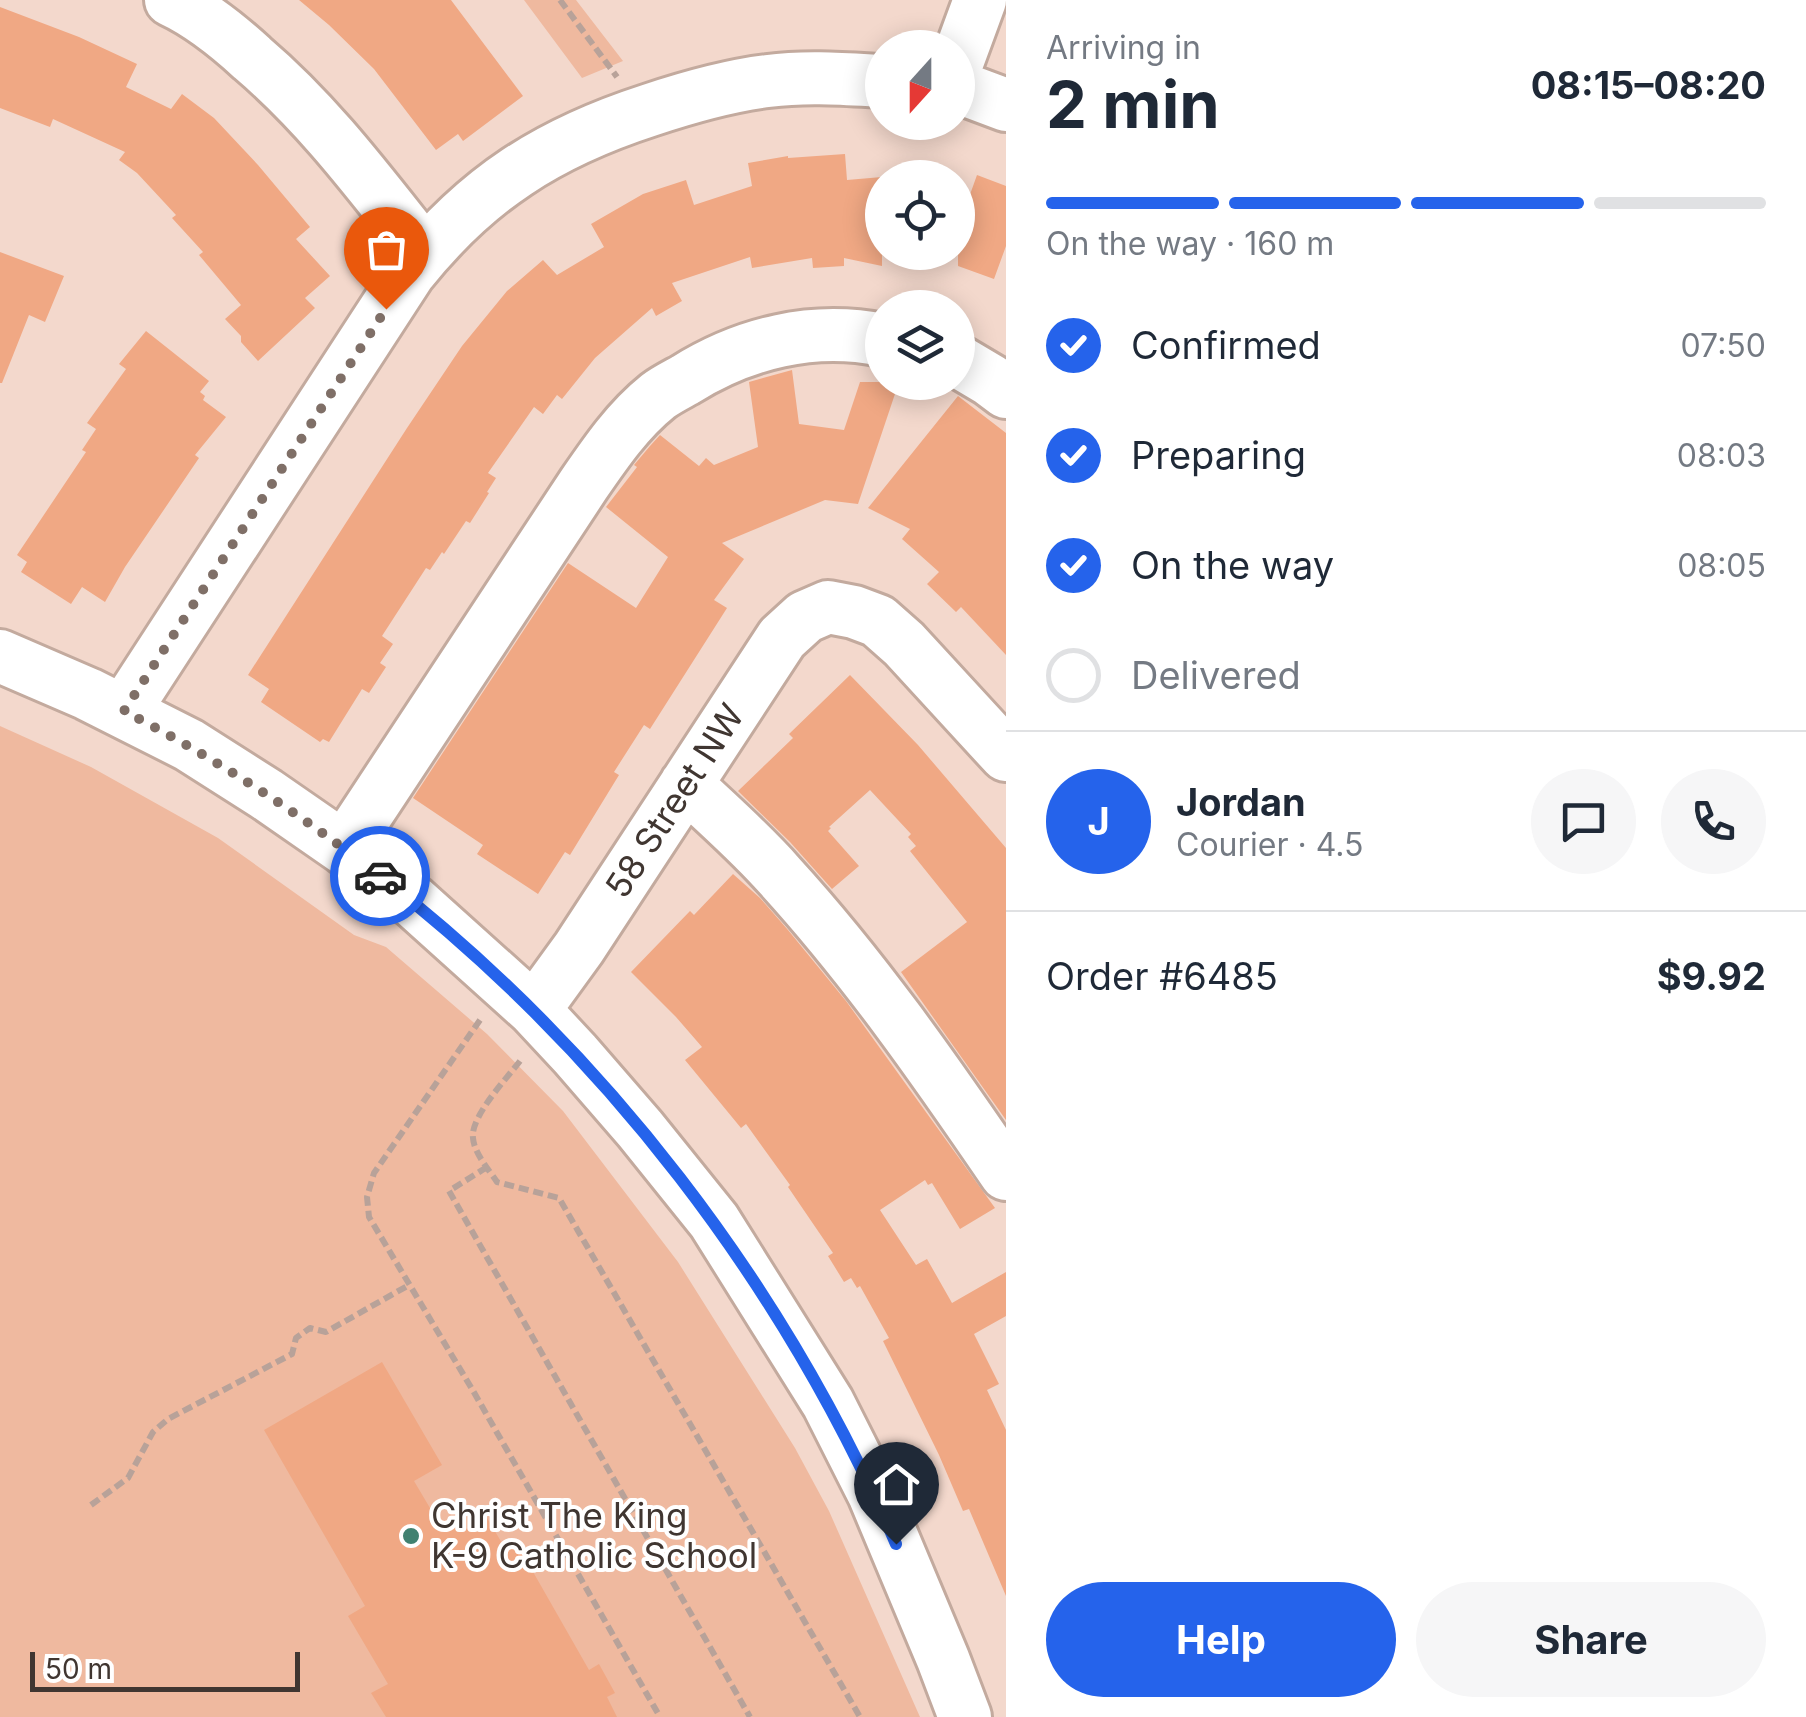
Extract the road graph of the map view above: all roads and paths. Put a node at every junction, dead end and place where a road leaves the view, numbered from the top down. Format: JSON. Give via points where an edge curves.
{"nodes":[{"id":1,"x":171,"y":0,"type":"edge"},
{"id":2,"x":560,"y":0,"type":"edge"},
{"id":3,"x":980,"y":0,"type":"edge"},
{"id":4,"x":969,"y":30,"type":"edge"},
{"id":5,"x":865,"y":80,"type":"edge"},
{"id":6,"x":975,"y":93,"type":"edge"},
{"id":7,"x":1006,"y":105,"type":"edge"},
{"id":8,"x":633,"y":115,"type":"junction"},
{"id":9,"x":425,"y":252,"type":"junction"},
{"id":10,"x":865,"y":338,"type":"edge"},
{"id":11,"x":975,"y":371,"type":"edge"},
{"id":12,"x":1006,"y":392,"type":"edge"},
{"id":13,"x":0,"y":656,"type":"edge"},
{"id":14,"x":124,"y":711,"type":"junction"},
{"id":15,"x":1006,"y":755,"type":"edge"},
{"id":16,"x":686,"y":784,"type":"junction"},
{"id":17,"x":344,"y":848,"type":"junction"},
{"id":18,"x":534,"y":1010,"type":"junction"},
{"id":19,"x":480,"y":1020,"type":"dead end"},
{"id":20,"x":520,"y":1061,"type":"dead end"},
{"id":21,"x":487,"y":1167,"type":"junction"},
{"id":22,"x":1006,"y":1174,"type":"edge"},
{"id":23,"x":410,"y":1285,"type":"junction"},
{"id":24,"x":91,"y":1506,"type":"dead end"},
{"id":25,"x":660,"y":1717,"type":"edge"},
{"id":26,"x":750,"y":1717,"type":"edge"},
{"id":27,"x":860,"y":1717,"type":"edge"},
{"id":28,"x":965,"y":1717,"type":"edge"}],
"edges":[{"from":1,"to":9,"type":"street","via":[[274,76]]},
{"from":2,"to":8,"type":"path","via":[[619,81]]},
{"from":3,"to":4,"type":"street"},
{"from":5,"to":8,"type":"street","via":[[771,80],[706,91]]},
{"from":6,"to":7,"type":"street"},
{"from":8,"to":9,"type":"street","via":[[519,169]]},
{"from":9,"to":14,"type":"street"},
{"from":10,"to":17,"type":"street","via":[[781,339],[738,352],[659,396],[595,468]]},
{"from":11,"to":12,"type":"street"},
{"from":13,"to":14,"type":"street"},
{"from":14,"to":17,"type":"street","via":[[189,745]]},
{"from":15,"to":16,"type":"street","name":"58 Street NW","via":[[878,621],[828,608],[804,617],[782,638]]},
{"from":16,"to":18,"type":"street","name":"58 Street NW"},
{"from":16,"to":22,"type":"street","via":[[845,951]]},
{"from":17,"to":18,"type":"street"},
{"from":18,"to":28,"type":"street","via":[[714,1221],[809,1371],[874,1494]]},
{"from":19,"to":23,"type":"path","via":[[374,1173],[367,1197],[369,1218]]},
{"from":20,"to":21,"type":"path","via":[[475,1124],[472,1139]]},
{"from":21,"to":26,"type":"path","via":[[449,1191]]},
{"from":21,"to":27,"type":"path","via":[[497,1182],[559,1198]]},
{"from":23,"to":24,"type":"path","via":[[326,1332],[310,1328],[296,1338],[292,1354],[168,1419],[153,1432],[128,1478]]},
{"from":23,"to":25,"type":"path"}]}
